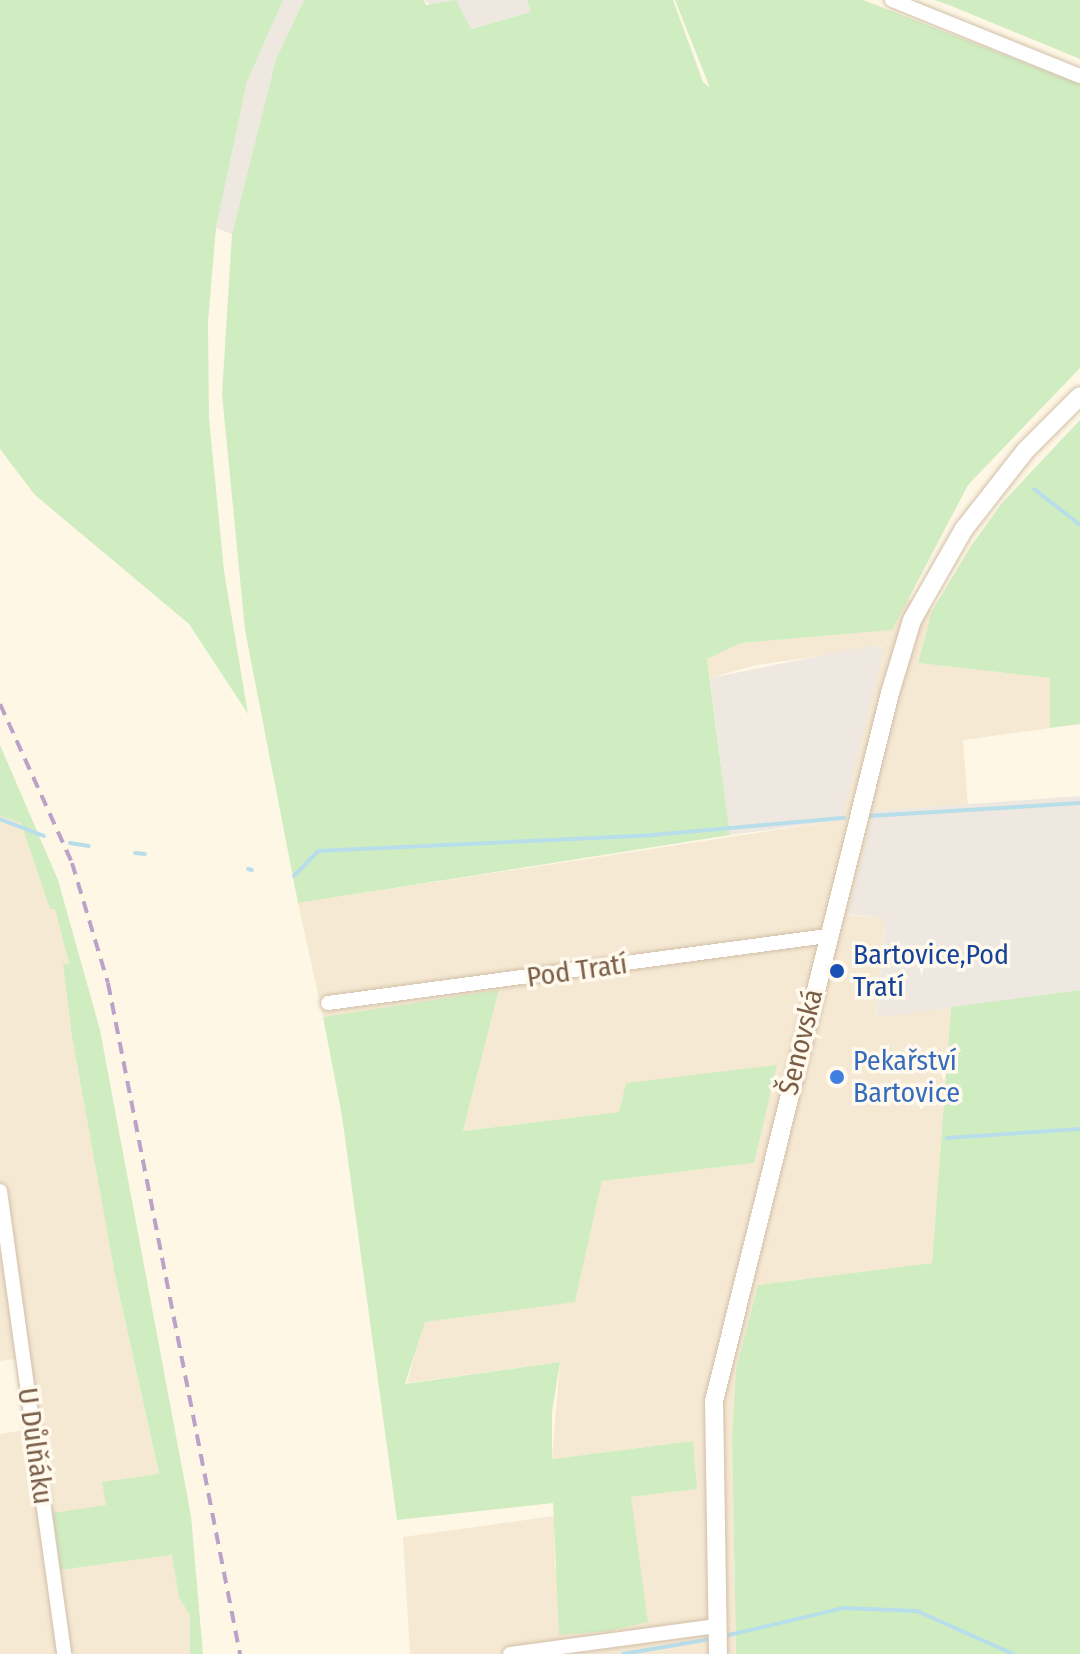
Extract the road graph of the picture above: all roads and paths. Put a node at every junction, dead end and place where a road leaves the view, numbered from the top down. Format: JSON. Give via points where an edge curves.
{"nodes":[{"id":1,"x":892,"y":0,"type":"edge"},
{"id":2,"x":1080,"y":76,"type":"edge"},
{"id":3,"x":1080,"y":396,"type":"edge"},
{"id":4,"x":827,"y":936,"type":"junction"},
{"id":5,"x":328,"y":1003,"type":"dead end"},
{"id":6,"x":0,"y":1191,"type":"edge"},
{"id":7,"x":717,"y":1626,"type":"junction"},
{"id":8,"x":64,"y":1654,"type":"edge"},
{"id":9,"x":510,"y":1654,"type":"edge"},
{"id":10,"x":718,"y":1654,"type":"edge"}],
"edges":[{"from":1,"to":2,"type":"street"},
{"from":3,"to":4,"type":"street","name":"Šenovská","via":[[1026,450],[964,529],[912,620]]},
{"from":4,"to":5,"type":"street","name":"Pod Tratí"},
{"from":4,"to":7,"type":"street","name":"Šenovská","via":[[714,1401]]},
{"from":6,"to":8,"type":"street","name":"U Důlňáku"},
{"from":7,"to":9,"type":"street"},
{"from":7,"to":10,"type":"street","name":"Šenovská"}]}
